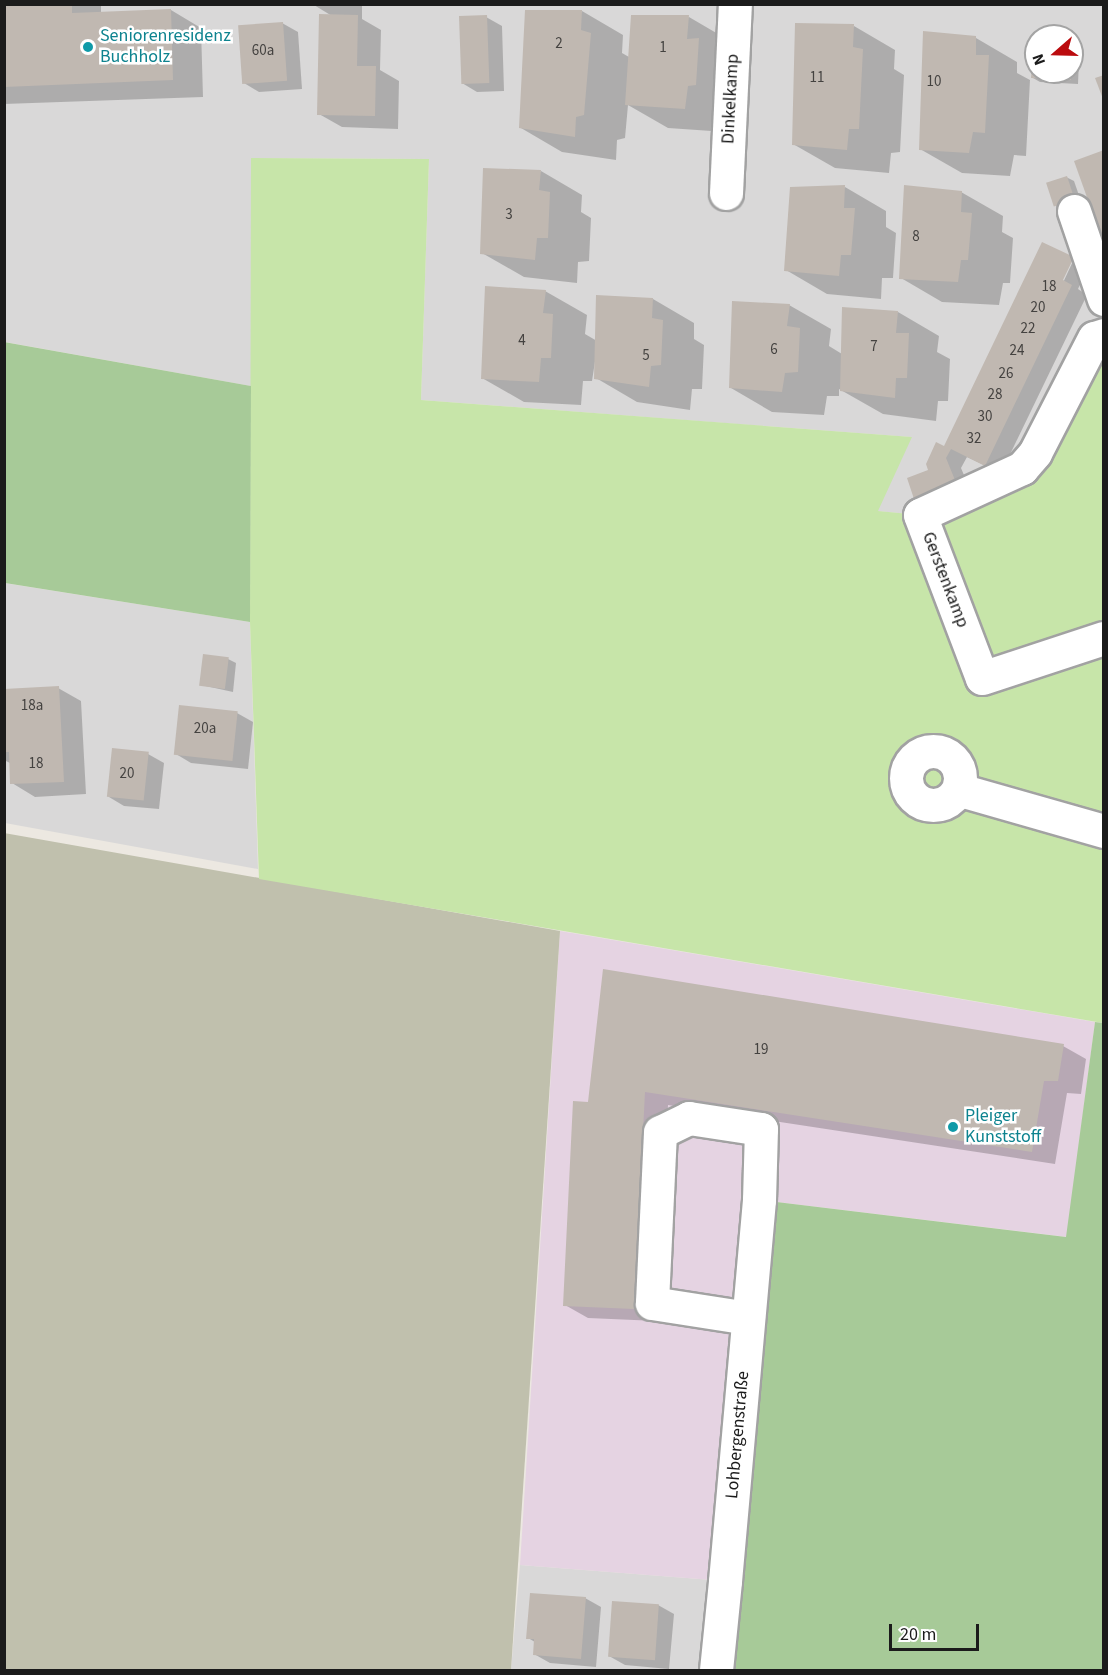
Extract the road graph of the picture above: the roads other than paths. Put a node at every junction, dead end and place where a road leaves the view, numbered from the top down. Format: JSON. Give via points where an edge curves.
{"nodes":[{"id":1,"x":735,"y":4,"type":"edge"},
{"id":2,"x":726,"y":193,"type":"dead end"},
{"id":3,"x":1074,"y":211,"type":"dead end"},
{"id":4,"x":1104,"y":298,"type":"edge"},
{"id":5,"x":1104,"y":335,"type":"edge"},
{"id":6,"x":1104,"y":638,"type":"edge"},
{"id":7,"x":960,"y":790,"type":"dead end"},
{"id":8,"x":1104,"y":831,"type":"edge"},
{"id":9,"x":748,"y":1318,"type":"junction"},
{"id":10,"x":717,"y":1671,"type":"edge"}],
"edges":[{"from":1,"to":2,"type":"street","name":"Dinkelkamp"},
{"from":3,"to":4,"type":"street"},
{"from":5,"to":6,"type":"street","name":"Gerstenkamp","via":[[1094,338],[1035,453],[1022,468],[920,515],[982,678]]},
{"from":7,"to":8,"type":"street"},
{"from":9,"to":9,"type":"street","name":"Lohbergenstraße","via":[[761,1129],[689,1118],[660,1132],[652,1303]]},
{"from":9,"to":10,"type":"street","name":"Lohbergenstraße"}]}
